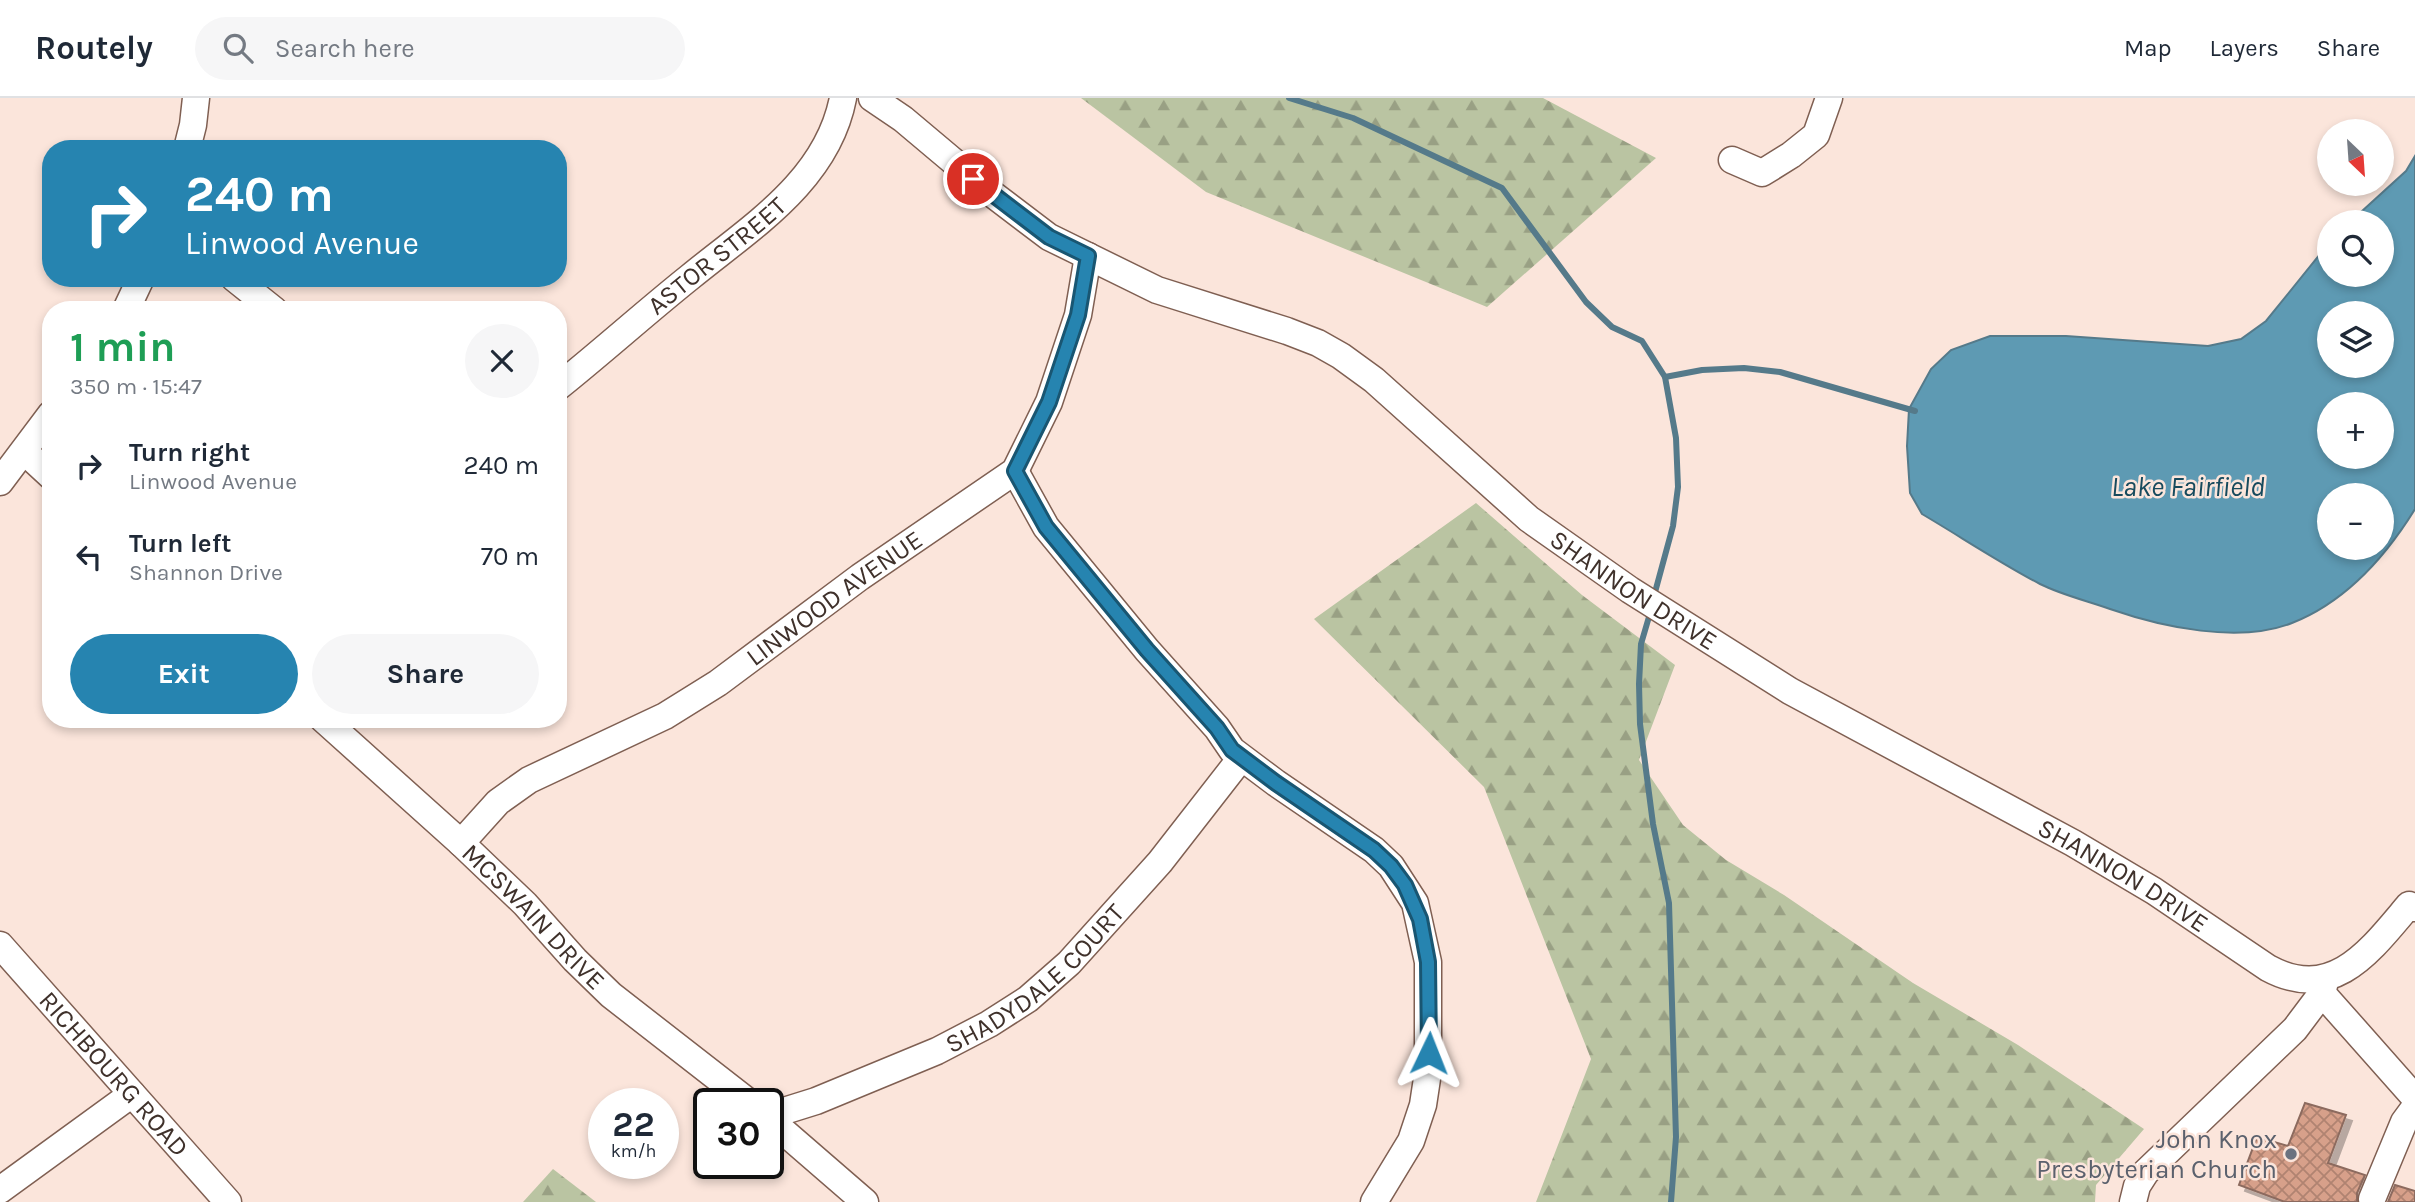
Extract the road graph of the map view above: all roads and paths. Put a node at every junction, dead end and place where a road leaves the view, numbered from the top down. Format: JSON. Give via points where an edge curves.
{"nodes":[{"id":1,"x":196,"y":98,"type":"edge"},
{"id":2,"x":843,"y":98,"type":"edge"},
{"id":3,"x":872,"y":98,"type":"edge"},
{"id":4,"x":1829,"y":98,"type":"edge"},
{"id":5,"x":189,"y":140,"type":"edge"},
{"id":6,"x":1732,"y":160,"type":"dead end"},
{"id":7,"x":1088,"y":256,"type":"junction"},
{"id":8,"x":245,"y":287,"type":"edge"},
{"id":9,"x":263,"y":301,"type":"edge"},
{"id":10,"x":567,"y":380,"type":"edge"},
{"id":11,"x":42,"y":427,"type":"edge"},
{"id":12,"x":24,"y":452,"type":"junction"},
{"id":13,"x":42,"y":468,"type":"edge"},
{"id":14,"x":1015,"y":471,"type":"junction"},
{"id":15,"x":0,"y":482,"type":"edge"},
{"id":16,"x":333,"y":728,"type":"edge"},
{"id":17,"x":1241,"y":758,"type":"junction"},
{"id":18,"x":461,"y":843,"type":"junction"},
{"id":19,"x":2413,"y":904,"type":"edge"},
{"id":20,"x":0,"y":945,"type":"edge"},
{"id":21,"x":2324,"y":985,"type":"junction"},
{"id":22,"x":730,"y":1088,"type":"edge"},
{"id":23,"x":132,"y":1094,"type":"junction"},
{"id":24,"x":2415,"y":1098,"type":"edge"},
{"id":25,"x":2415,"y":1107,"type":"edge"},
{"id":26,"x":784,"y":1112,"type":"edge"},
{"id":27,"x":784,"y":1131,"type":"edge"},
{"id":28,"x":0,"y":1190,"type":"edge"},
{"id":29,"x":2372,"y":1199,"type":"dead end"},
{"id":30,"x":228,"y":1202,"type":"edge"},
{"id":31,"x":865,"y":1202,"type":"edge"},
{"id":32,"x":1374,"y":1202,"type":"edge"},
{"id":33,"x":2133,"y":1202,"type":"edge"}],
"edges":[{"from":1,"to":5,"type":"street"},
{"from":2,"to":10,"type":"street","name":"ASTOR STREET","via":[[840,116],[820,156],[785,200]]},
{"from":3,"to":7,"type":"street","name":"SHANNON DRIVE","via":[[1029,224]]},
{"from":4,"to":6,"type":"street","via":[[1816,135],[1791,155],[1762,173]]},
{"from":7,"to":14,"type":"street","name":"LINWOOD AVENUE","via":[[1078,315],[1049,402]]},
{"from":7,"to":21,"type":"street","name":"SHANNON DRIVE","via":[[1157,290],[1287,331],[1341,356],[1529,519],[1630,590],[1790,691],[2073,843],[2268,968],[2286,978]]},
{"from":8,"to":9,"type":"street"},
{"from":11,"to":12,"type":"street"},
{"from":12,"to":13,"type":"street"},
{"from":12,"to":15,"type":"street"},
{"from":14,"to":17,"type":"street","via":[[1046,527]]},
{"from":14,"to":18,"type":"street","name":"LINWOOD AVENUE","via":[[860,577],[718,683],[664,716],[529,780],[498,802]]},
{"from":16,"to":18,"type":"street","name":"MCSWAIN DRIVE"},
{"from":17,"to":26,"type":"street","name":"SHADYDALE COURT","via":[[1160,862],[1069,963],[1028,999],[937,1051]]},
{"from":17,"to":32,"type":"street","via":[[1374,850],[1405,885],[1420,919],[1430,1014],[1423,1105],[1411,1141]]},
{"from":18,"to":22,"type":"street","name":"MCSWAIN DRIVE","via":[[611,995]]},
{"from":19,"to":21,"type":"street","name":"SHANNON DRIVE","via":[[2377,942]]},
{"from":20,"to":23,"type":"street","name":"RICHBOURG ROAD"},
{"from":21,"to":24,"type":"street"},
{"from":21,"to":33,"type":"street","via":[[2295,1029],[2146,1172]]},
{"from":23,"to":28,"type":"street"},
{"from":23,"to":30,"type":"street","name":"RICHBOURG ROAD"},
{"from":25,"to":29,"type":"street","via":[[2404,1122]]},
{"from":27,"to":31,"type":"street"}]}
